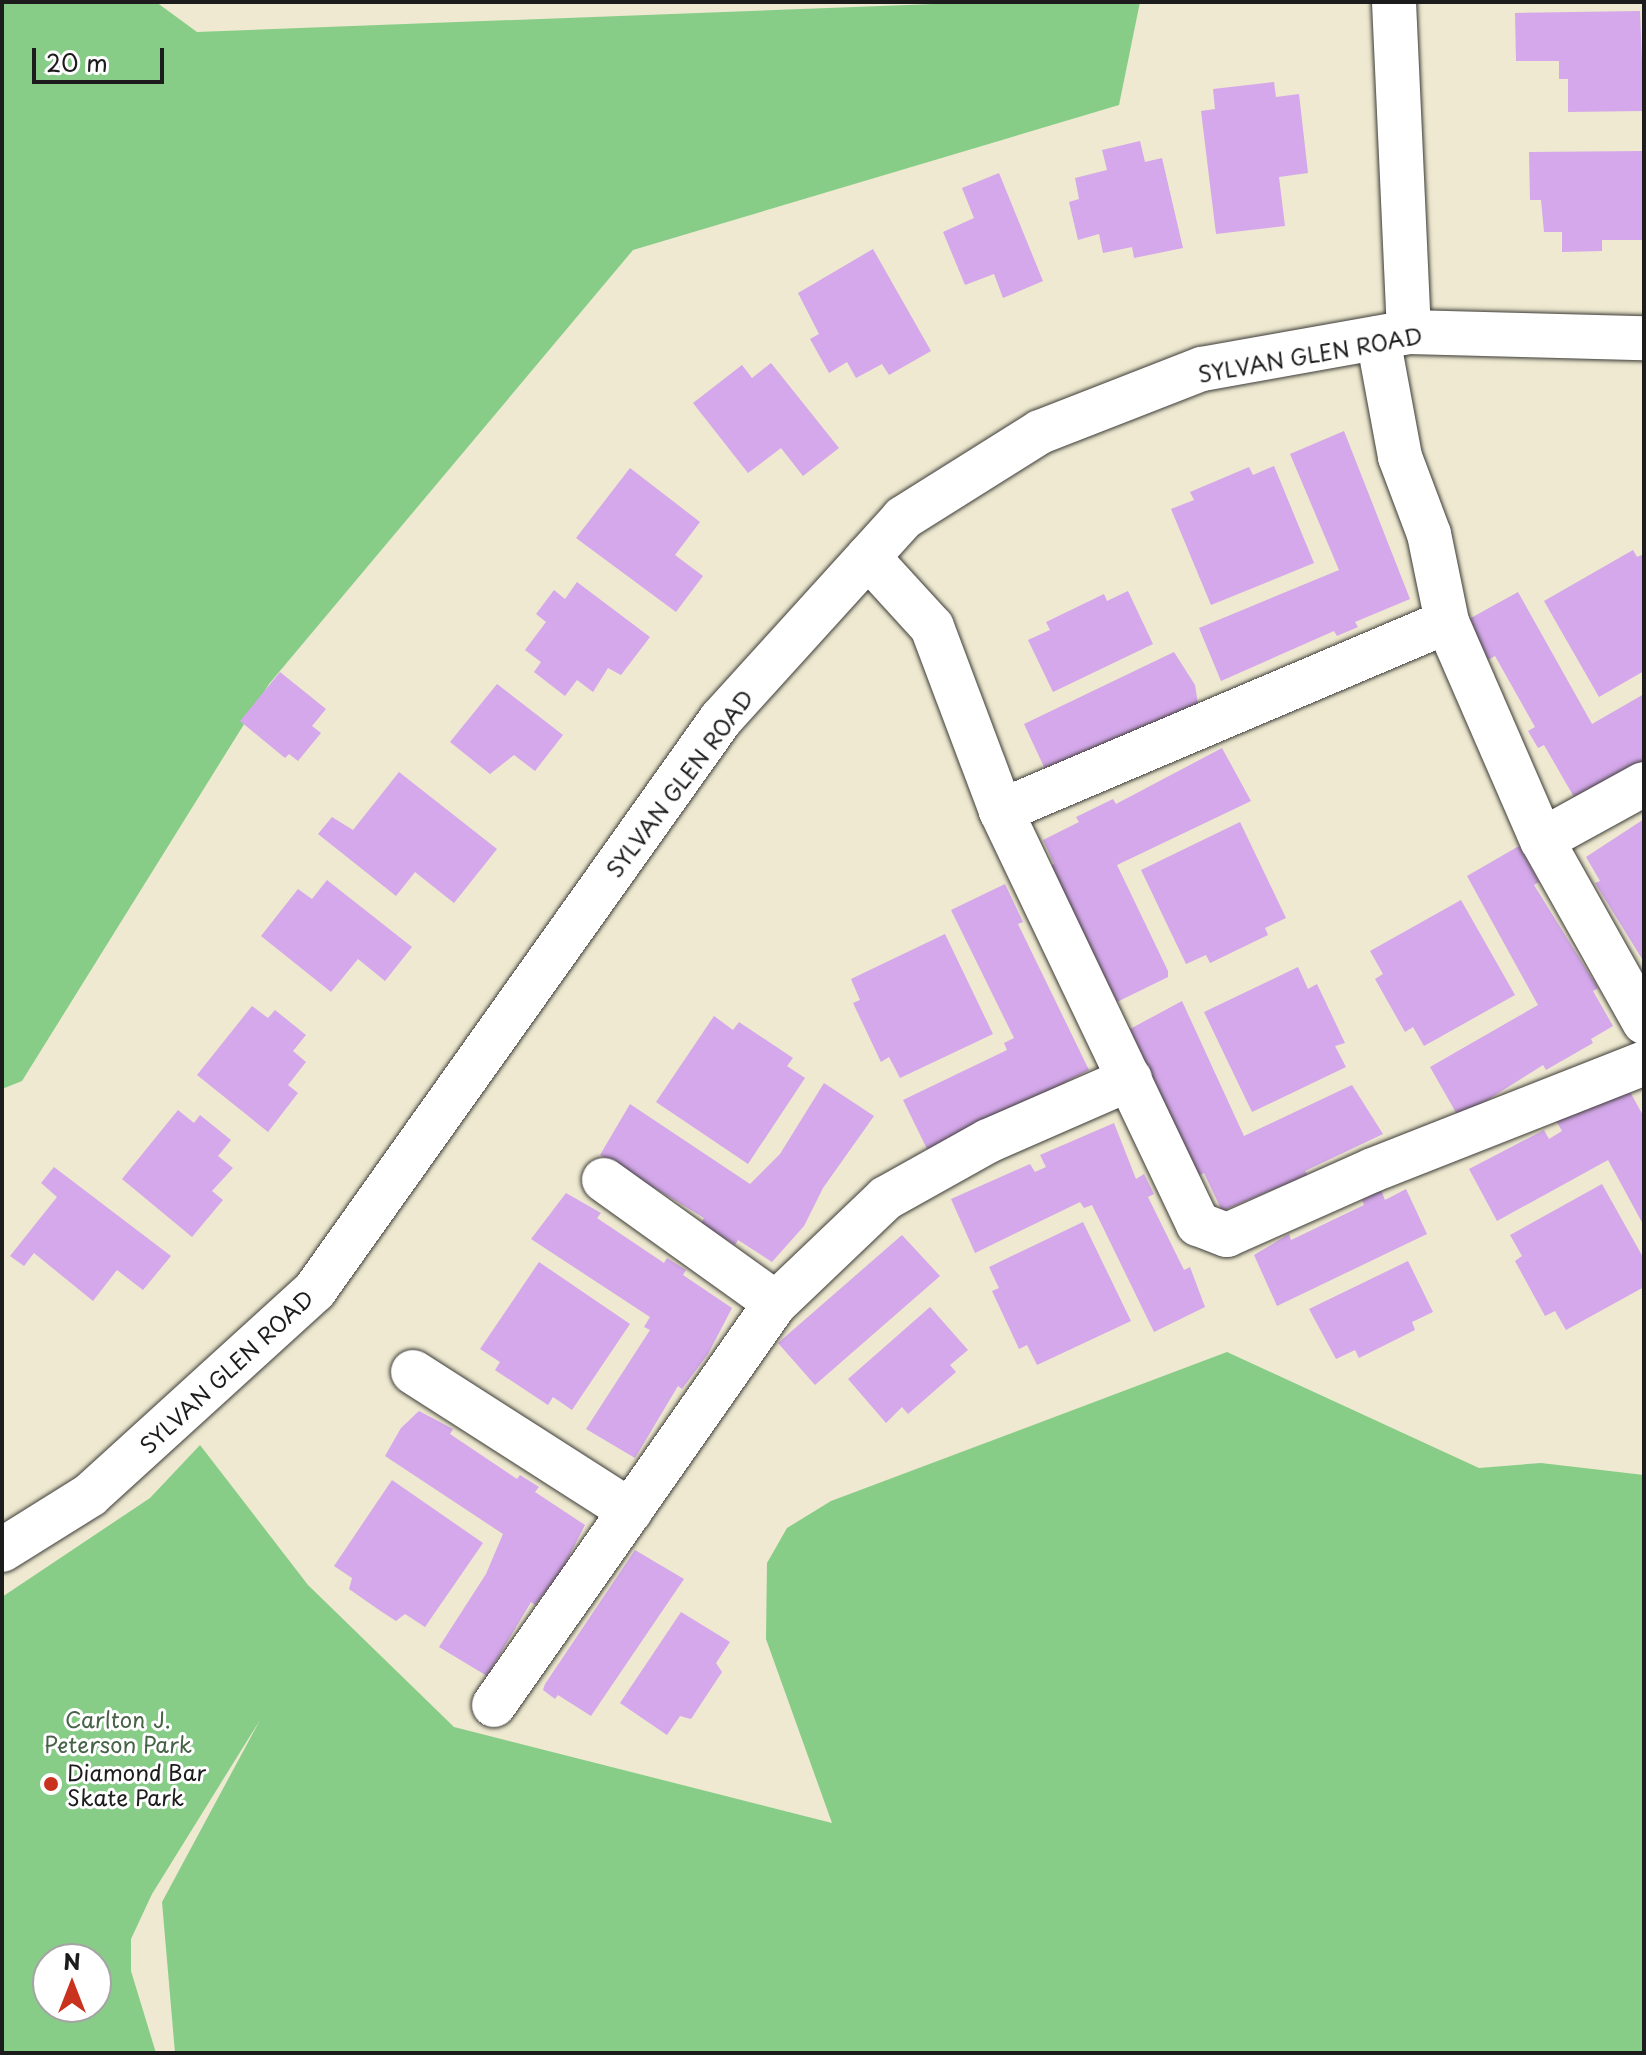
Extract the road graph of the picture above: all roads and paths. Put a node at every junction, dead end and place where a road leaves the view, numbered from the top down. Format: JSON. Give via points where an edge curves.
{"nodes":[{"id":1,"x":1394,"y":2,"type":"edge"},
{"id":2,"x":1394,"y":335,"type":"junction"},
{"id":3,"x":1644,"y":338,"type":"edge"},
{"id":4,"x":868,"y":557,"type":"junction"},
{"id":5,"x":1447,"y":622,"type":"junction"},
{"id":6,"x":1644,"y":784,"type":"edge"},
{"id":7,"x":1001,"y":811,"type":"junction"},
{"id":8,"x":1542,"y":840,"type":"junction"},
{"id":9,"x":1644,"y":1022,"type":"edge"},
{"id":10,"x":1644,"y":1063,"type":"edge"},
{"id":11,"x":1130,"y":1079,"type":"junction"},
{"id":12,"x":604,"y":1180,"type":"dead end"},
{"id":13,"x":776,"y":1303,"type":"junction"},
{"id":14,"x":413,"y":1372,"type":"dead end"},
{"id":15,"x":630,"y":1511,"type":"junction"},
{"id":16,"x":2,"y":1550,"type":"edge"},
{"id":17,"x":494,"y":1705,"type":"dead end"}],
"edges":[{"from":1,"to":2,"type":"street"},
{"from":2,"to":3,"type":"street","name":"SYLVAN GLEN ROAD"},
{"from":2,"to":4,"type":"street","name":"SYLVAN GLEN ROAD","via":[[1202,369],[1040,432],[903,518]]},
{"from":2,"to":5,"type":"street","via":[[1400,457],[1429,534]]},
{"from":4,"to":7,"type":"street","via":[[932,627]]},
{"from":4,"to":16,"type":"street","name":"SYLVAN GLEN ROAD","via":[[721,719],[315,1290],[90,1495]]},
{"from":5,"to":7,"type":"street"},
{"from":5,"to":8,"type":"street"},
{"from":6,"to":8,"type":"street"},
{"from":7,"to":11,"type":"street"},
{"from":8,"to":9,"type":"street"},
{"from":10,"to":11,"type":"street","via":[[1373,1170],[1227,1235],[1198,1224]]},
{"from":11,"to":13,"type":"street","via":[[988,1141],[886,1198]]},
{"from":12,"to":13,"type":"street"},
{"from":13,"to":15,"type":"street"},
{"from":14,"to":15,"type":"street"},
{"from":15,"to":17,"type":"street"}]}
